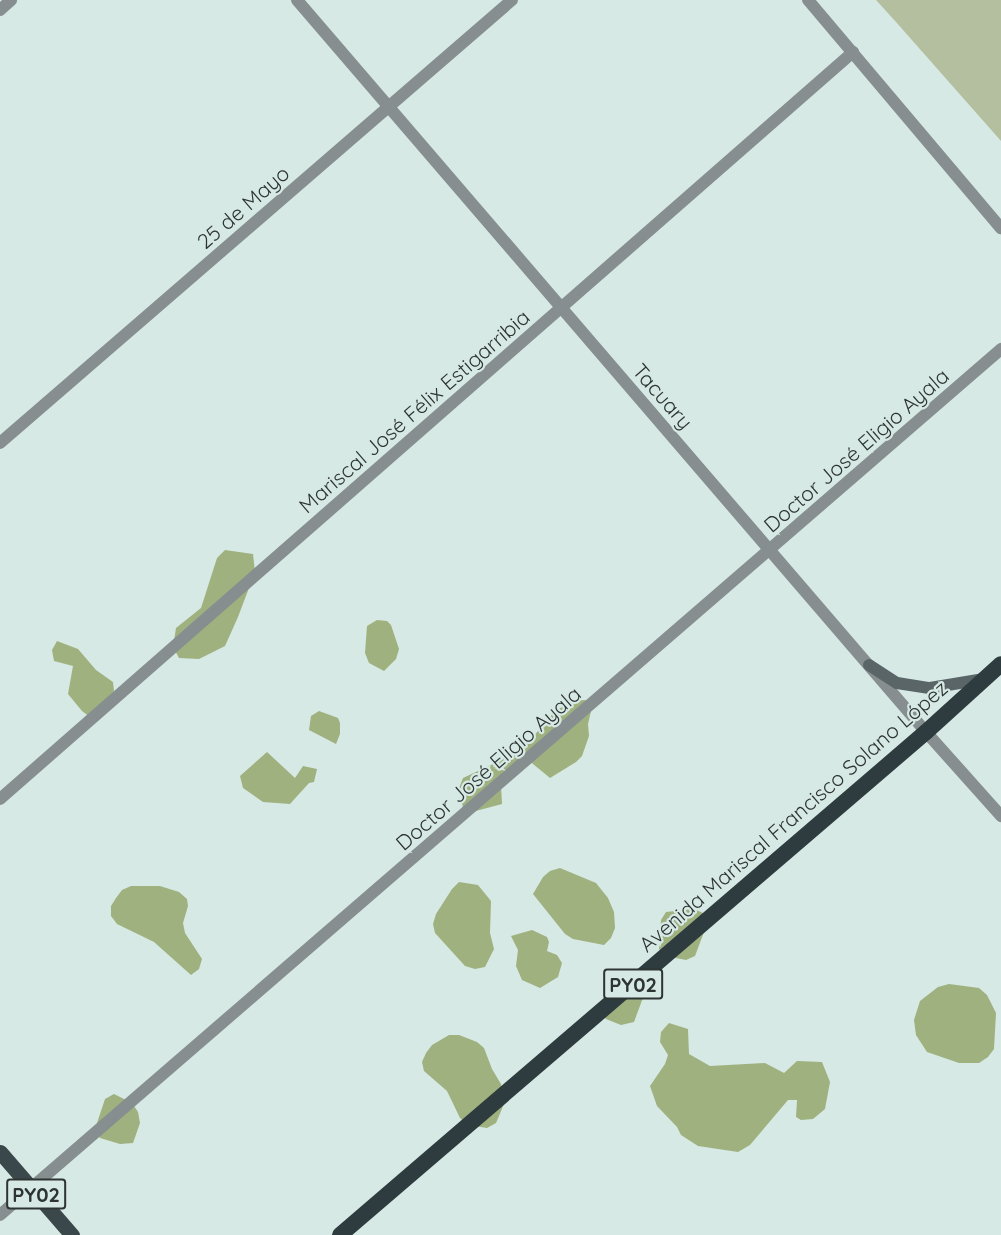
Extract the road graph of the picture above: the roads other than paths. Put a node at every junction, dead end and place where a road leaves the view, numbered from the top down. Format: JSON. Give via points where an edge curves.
{"nodes":[{"id":1,"x":11,"y":0,"type":"edge"},
{"id":2,"x":297,"y":0,"type":"edge"},
{"id":3,"x":512,"y":0,"type":"edge"},
{"id":4,"x":808,"y":0,"type":"edge"},
{"id":5,"x":0,"y":10,"type":"edge"},
{"id":6,"x":853,"y":51,"type":"junction"},
{"id":7,"x":389,"y":106,"type":"junction"},
{"id":8,"x":1001,"y":228,"type":"edge"},
{"id":9,"x":562,"y":308,"type":"junction"},
{"id":10,"x":1001,"y":349,"type":"edge"},
{"id":11,"x":0,"y":442,"type":"edge"},
{"id":12,"x":770,"y":550,"type":"junction"},
{"id":13,"x":1001,"y":664,"type":"edge"},
{"id":14,"x":869,"y":665,"type":"junction"},
{"id":15,"x":985,"y":678,"type":"junction"},
{"id":16,"x":926,"y":732,"type":"junction"},
{"id":17,"x":0,"y":800,"type":"edge"},
{"id":18,"x":1001,"y":816,"type":"edge"},
{"id":19,"x":0,"y":1152,"type":"edge"},
{"id":20,"x":31,"y":1188,"type":"junction"},
{"id":21,"x":0,"y":1215,"type":"edge"},
{"id":22,"x":72,"y":1235,"type":"edge"},
{"id":23,"x":340,"y":1235,"type":"edge"}],
"edges":[{"from":1,"to":5,"type":"street"},
{"from":2,"to":7,"type":"street","name":"Tacuary"},
{"from":3,"to":7,"type":"street","name":"25 de Mayo"},
{"from":4,"to":6,"type":"street"},
{"from":6,"to":8,"type":"street"},
{"from":6,"to":9,"type":"street","name":"Mariscal José Félix Estigarribia"},
{"from":7,"to":9,"type":"street","name":"Tacuary"},
{"from":7,"to":11,"type":"street","name":"25 de Mayo"},
{"from":9,"to":12,"type":"street","name":"Tacuary"},
{"from":9,"to":17,"type":"street","name":"Mariscal José Félix Estigarribia"},
{"from":10,"to":12,"type":"street","name":"Doctor José Eligio Ayala"},
{"from":12,"to":14,"type":"street","name":"Tacuary"},
{"from":12,"to":20,"type":"street","name":"Doctor José Eligio Ayala"},
{"from":13,"to":15,"type":"highway","name":"Avenida Mariscal Francisco Solano López","number":"PY02"},
{"from":14,"to":15,"type":"main road","via":[[897,683],[930,688]]},
{"from":14,"to":16,"type":"street","name":"Tacuary"},
{"from":15,"to":16,"type":"highway","name":"Avenida Mariscal Francisco Solano López","number":"PY02"},
{"from":16,"to":18,"type":"street","name":"Tacuary"},
{"from":16,"to":23,"type":"highway","name":"Avenida Mariscal Francisco Solano López","number":"PY02"},
{"from":19,"to":20,"type":"main road","number":"PY02"},
{"from":20,"to":21,"type":"street","name":"Doctor José Eligio Ayala"},
{"from":20,"to":22,"type":"main road","number":"PY02"}]}
